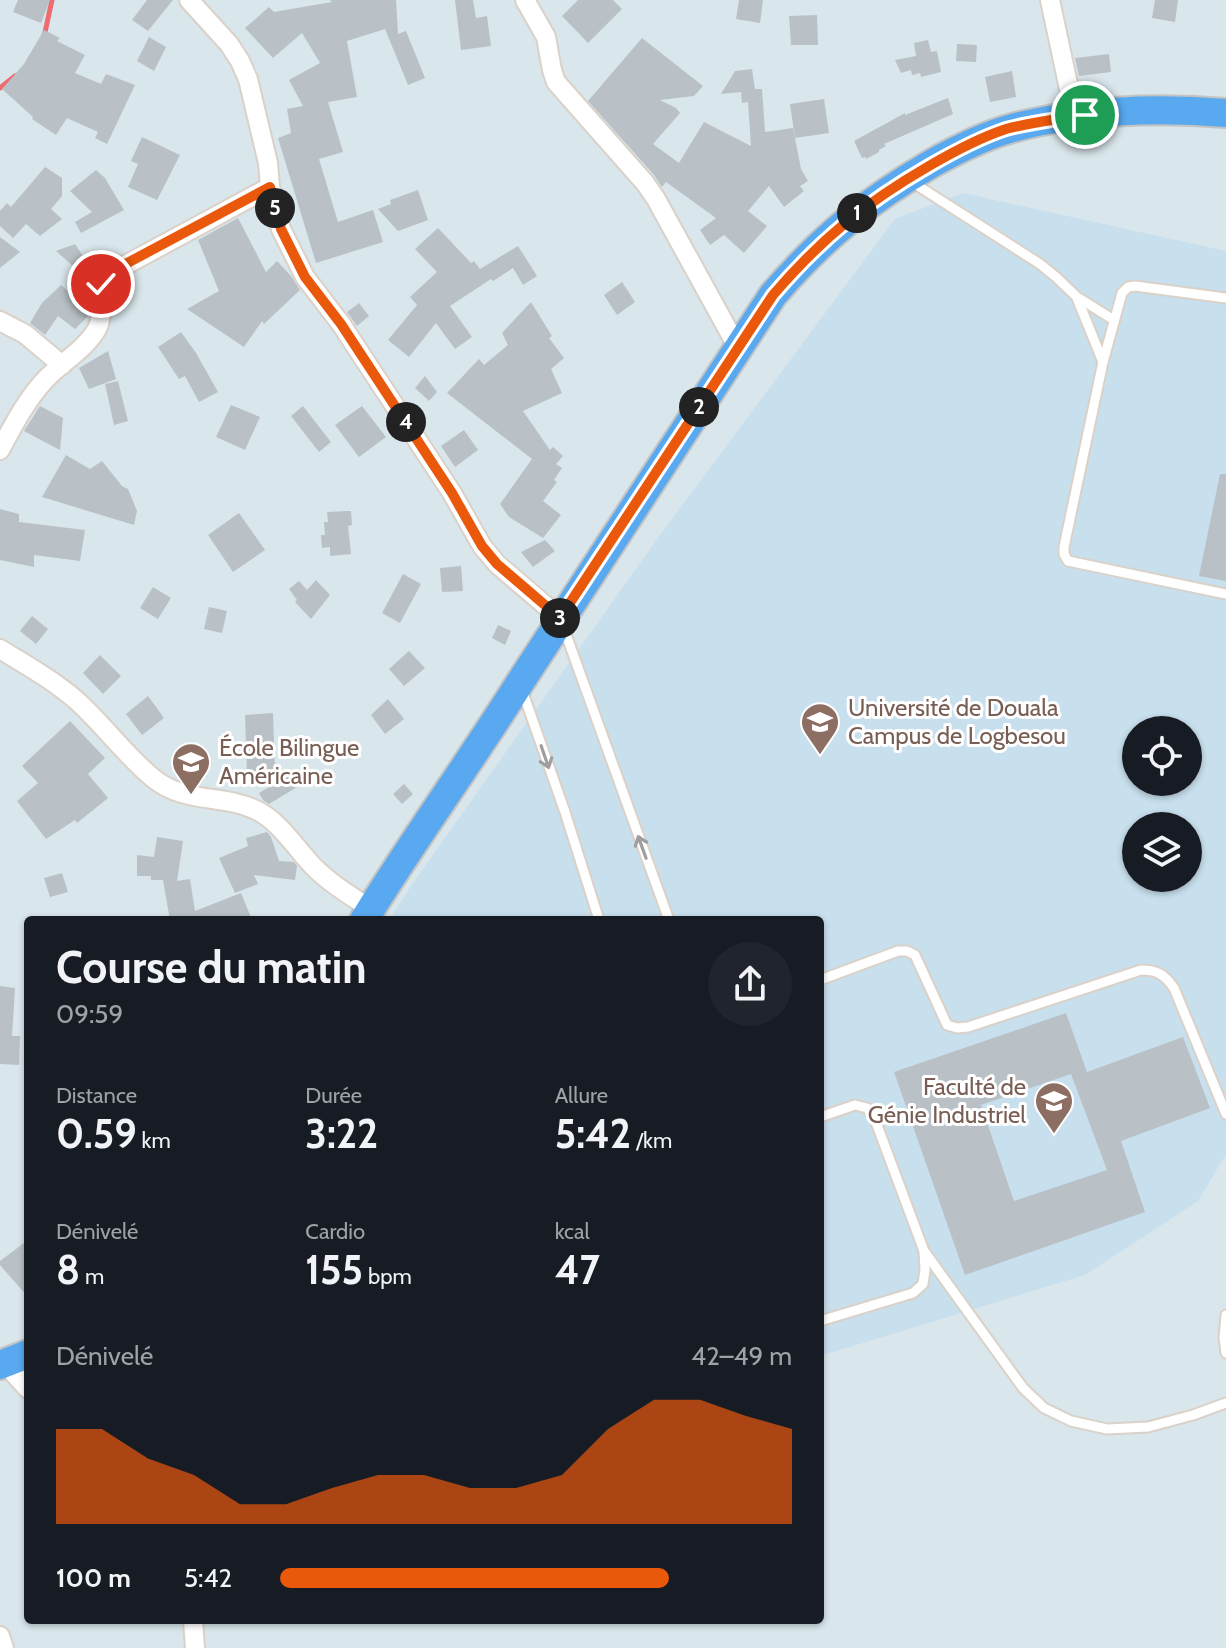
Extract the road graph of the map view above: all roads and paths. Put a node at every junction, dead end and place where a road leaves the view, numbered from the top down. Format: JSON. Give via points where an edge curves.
{"nodes":[{"id":1,"x":189,"y":0,"type":"edge"},
{"id":2,"x":525,"y":0,"type":"edge"},
{"id":3,"x":1050,"y":0,"type":"edge"},
{"id":4,"x":1226,"y":113,"type":"edge"},
{"id":5,"x":1075,"y":117,"type":"junction"},
{"id":6,"x":907,"y":178,"type":"junction"},
{"id":7,"x":270,"y":187,"type":"junction"},
{"id":8,"x":1077,"y":297,"type":"junction"},
{"id":9,"x":1226,"y":298,"type":"edge"},
{"id":10,"x":1114,"y":320,"type":"junction"},
{"id":11,"x":0,"y":321,"type":"edge"},
{"id":12,"x":738,"y":348,"type":"junction"},
{"id":13,"x":1103,"y":362,"type":"junction"},
{"id":14,"x":62,"y":365,"type":"junction"},
{"id":15,"x":0,"y":450,"type":"edge"},
{"id":16,"x":1226,"y":594,"type":"edge"},
{"id":17,"x":560,"y":618,"type":"junction"},
{"id":18,"x":0,"y":649,"type":"edge"},
{"id":19,"x":520,"y":683,"type":"junction"},
{"id":20,"x":367,"y":914,"type":"edge"},
{"id":21,"x":598,"y":916,"type":"edge"},
{"id":22,"x":668,"y":916,"type":"edge"},
{"id":23,"x":824,"y":979,"type":"edge"},
{"id":24,"x":1226,"y":1114,"type":"edge"},
{"id":25,"x":824,"y":1116,"type":"edge"},
{"id":26,"x":924,"y":1251,"type":"junction"},
{"id":27,"x":1226,"y":1315,"type":"edge"},
{"id":28,"x":824,"y":1320,"type":"edge"},
{"id":29,"x":1226,"y":1353,"type":"edge"},
{"id":30,"x":11,"y":1361,"type":"edge"},
{"id":31,"x":24,"y":1382,"type":"edge"},
{"id":32,"x":1226,"y":1403,"type":"edge"},
{"id":33,"x":193,"y":1624,"type":"edge"},
{"id":34,"x":0,"y":1636,"type":"edge"},
{"id":35,"x":4,"y":1648,"type":"edge"},
{"id":36,"x":195,"y":1648,"type":"edge"}],
"edges":[{"from":1,"to":7,"type":"street","via":[[240,61],[255,103]]},
{"from":2,"to":12,"type":"street","via":[[546,37],[556,82],[656,199]]},
{"from":3,"to":5,"type":"street"},
{"from":4,"to":5,"type":"main road"},
{"from":5,"to":6,"type":"main road","via":[[1008,129]]},
{"from":6,"to":8,"type":"lane","via":[[1040,264]]},
{"from":6,"to":12,"type":"main road","via":[[846,221],[802,261]]},
{"from":7,"to":14,"type":"street","via":[[107,275],[99,294],[98,326]]},
{"from":7,"to":17,"type":"street","via":[[281,229],[305,277],[358,350],[482,546]]},
{"from":8,"to":10,"type":"lane"},
{"from":8,"to":13,"type":"lane"},
{"from":9,"to":10,"type":"lane","via":[[1128,287]]},
{"from":10,"to":13,"type":"lane"},
{"from":11,"to":14,"type":"street"},
{"from":12,"to":17,"type":"main road"},
{"from":13,"to":16,"type":"lane","via":[[1064,554],[1068,561]]},
{"from":14,"to":15,"type":"street","via":[[29,399]]},
{"from":17,"to":19,"type":"main road"},
{"from":22,"to":17,"type":"lane","one_way":true},
{"from":18,"to":20,"type":"street","via":[[78,702],[154,779],[185,795],[257,811]]},
{"from":19,"to":20,"type":"main road"},
{"from":19,"to":21,"type":"lane","one_way":true},
{"from":23,"to":24,"type":"lane","via":[[907,951],[915,955],[947,1025],[957,1028],[1155,970],[1174,988]]},
{"from":25,"to":26,"type":"lane","via":[[855,1105],[874,1117]]},
{"from":26,"to":28,"type":"lane","via":[[923,1284],[913,1293]]},
{"from":26,"to":32,"type":"lane","via":[[1023,1388],[1044,1408],[1107,1429],[1148,1427]]},
{"from":27,"to":29,"type":"lane"},
{"from":30,"to":31,"type":"street"},
{"from":33,"to":36,"type":"street"},
{"from":34,"to":35,"type":"street"}]}
